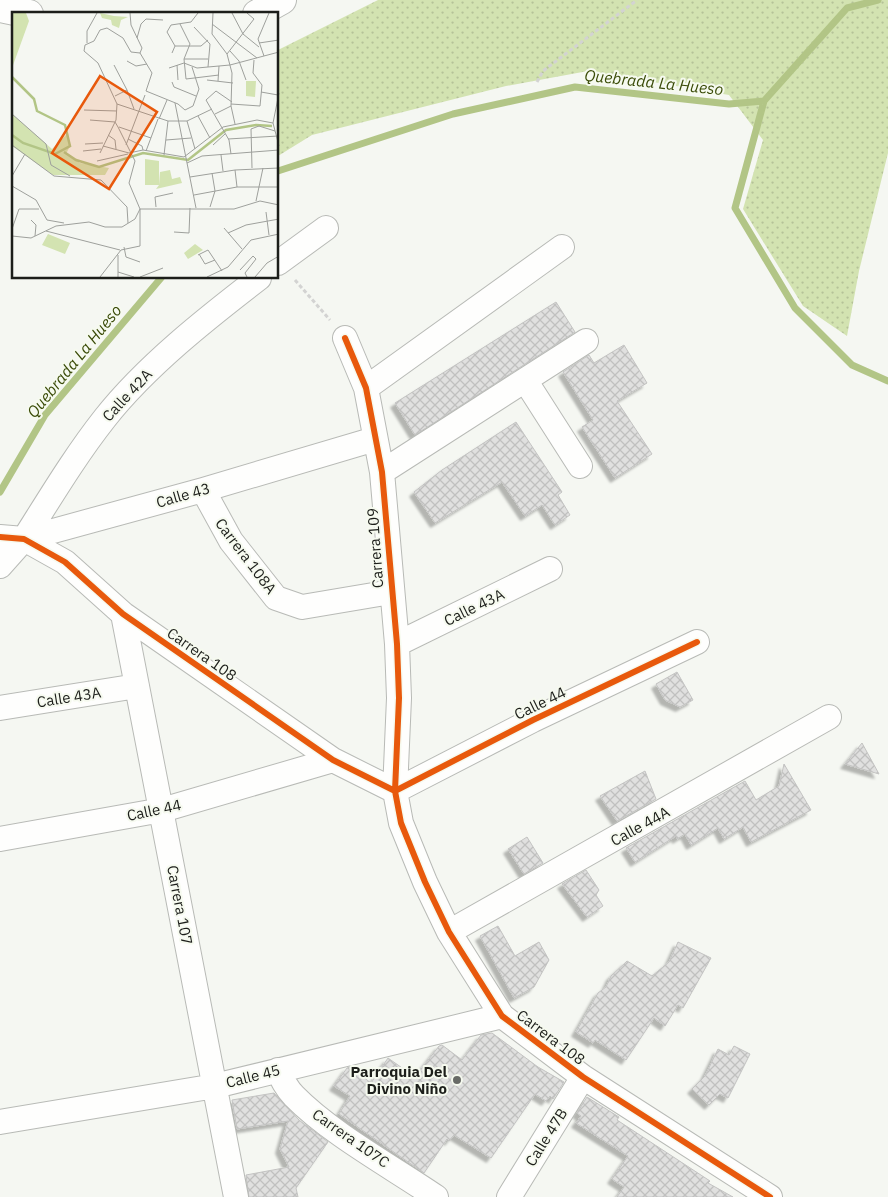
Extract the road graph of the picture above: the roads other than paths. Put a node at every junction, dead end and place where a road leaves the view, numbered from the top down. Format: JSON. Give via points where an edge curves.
{"nodes":[{"id":1,"x":282,"y":0,"type":"edge"},
{"id":2,"x":0,"y":8,"type":"edge"},
{"id":3,"x":19,"y":12,"type":"edge"},
{"id":4,"x":261,"y":12,"type":"edge"},
{"id":5,"x":326,"y":228,"type":"dead end"},
{"id":6,"x":562,"y":247,"type":"dead end"},
{"id":7,"x":279,"y":262,"type":"edge"},
{"id":8,"x":258,"y":279,"type":"edge"},
{"id":9,"x":345,"y":338,"type":"road end"},
{"id":10,"x":586,"y":341,"type":"dead end"},
{"id":11,"x":525,"y":380,"type":"junction"},
{"id":12,"x":366,"y":388,"type":"junction"},
{"id":13,"x":375,"y":439,"type":"junction"},
{"id":14,"x":580,"y":466,"type":"dead end"},
{"id":15,"x":382,"y":472,"type":"junction"},
{"id":16,"x":203,"y":490,"type":"junction"},
{"id":17,"x":0,"y":536,"type":"edge"},
{"id":18,"x":24,"y":539,"type":"junction"},
{"id":19,"x":0,"y":566,"type":"edge"},
{"id":20,"x":550,"y":569,"type":"dead end"},
{"id":21,"x":391,"y":592,"type":"junction"},
{"id":22,"x":123,"y":614,"type":"junction"},
{"id":23,"x":698,"y":642,"type":"dead end"},
{"id":24,"x":397,"y":644,"type":"junction"},
{"id":25,"x":137,"y":686,"type":"junction"},
{"id":26,"x":0,"y":708,"type":"edge"},
{"id":27,"x":829,"y":717,"type":"dead end"},
{"id":28,"x":333,"y":760,"type":"junction"},
{"id":29,"x":397,"y":762,"type":"joint"},
{"id":30,"x":395,"y":791,"type":"junction"},
{"id":31,"x":162,"y":810,"type":"junction"},
{"id":32,"x":0,"y":839,"type":"edge"},
{"id":33,"x":449,"y":932,"type":"junction"},
{"id":34,"x":502,"y":1016,"type":"junction"},
{"id":35,"x":278,"y":1070,"type":"junction"},
{"id":36,"x":583,"y":1077,"type":"junction"},
{"id":37,"x":215,"y":1086,"type":"junction"},
{"id":38,"x":0,"y":1122,"type":"edge"},
{"id":39,"x":236,"y":1197,"type":"edge"},
{"id":40,"x":436,"y":1197,"type":"edge"},
{"id":41,"x":509,"y":1197,"type":"edge"},
{"id":42,"x":770,"y":1197,"type":"edge"}],
"edges":[{"from":1,"to":4,"type":"street"},
{"from":2,"to":3,"type":"street"},
{"from":5,"to":7,"type":"street"},
{"from":6,"to":12,"type":"street"},
{"from":8,"to":18,"type":"street","name":"Calle 42A","via":[[152,369],[106,417],[64,475]]},
{"from":9,"to":12,"type":"street","name":"Carrera 109"},
{"from":10,"to":11,"type":"street"},
{"from":11,"to":14,"type":"street"},
{"from":11,"to":15,"type":"street"},
{"from":12,"to":13,"type":"street","name":"Carrera 109"},
{"from":13,"to":15,"type":"street","name":"Carrera 109"},
{"from":13,"to":16,"type":"street","name":"Calle 43"},
{"from":15,"to":21,"type":"street","name":"Carrera 109"},
{"from":16,"to":18,"type":"street","name":"Calle 43"},
{"from":16,"to":21,"type":"street","name":"Carrera 108A","via":[[231,541],[276,598],[302,606]]},
{"from":17,"to":18,"type":"street","name":"Carrera 108"},
{"from":18,"to":19,"type":"street"},
{"from":18,"to":22,"type":"street","name":"Carrera 108","via":[[65,562]]},
{"from":20,"to":24,"type":"street","name":"Calle 43A"},
{"from":21,"to":24,"type":"street","name":"Carrera 109"},
{"from":22,"to":25,"type":"street","name":"Carrera 107"},
{"from":22,"to":28,"type":"street","name":"Carrera 108"},
{"from":23,"to":30,"type":"street","name":"Calle 44","via":[[533,720]]},
{"from":24,"to":29,"type":"street","name":"Carrera 109"},
{"from":25,"to":26,"type":"street","name":"Calle 43A"},
{"from":25,"to":31,"type":"street","name":"Carrera 107"},
{"from":27,"to":33,"type":"street","name":"Calle 44A"},
{"from":28,"to":30,"type":"street","name":"Carrera 108"},
{"from":28,"to":31,"type":"street","name":"Calle 44"},
{"from":29,"to":30,"type":"street","name":"Carrera 108"},
{"from":30,"to":33,"type":"street","name":"Carrera 108","via":[[401,823]]},
{"from":31,"to":32,"type":"street","name":"Calle 44"},
{"from":31,"to":37,"type":"street","name":"Carrera 107"},
{"from":33,"to":34,"type":"street","name":"Carrera 108"},
{"from":34,"to":35,"type":"street","name":"Calle 45"},
{"from":34,"to":36,"type":"street","name":"Carrera 108"},
{"from":35,"to":37,"type":"street","name":"Calle 45"},
{"from":35,"to":40,"type":"street","name":"Carrera 107C","via":[[284,1085],[294,1096],[335,1129]]},
{"from":36,"to":41,"type":"street","name":"Calle 47B"},
{"from":36,"to":42,"type":"street","name":"Carrera 108"},
{"from":37,"to":38,"type":"street","name":"Calle 45"},
{"from":37,"to":39,"type":"street","name":"Carrera 107"}]}
